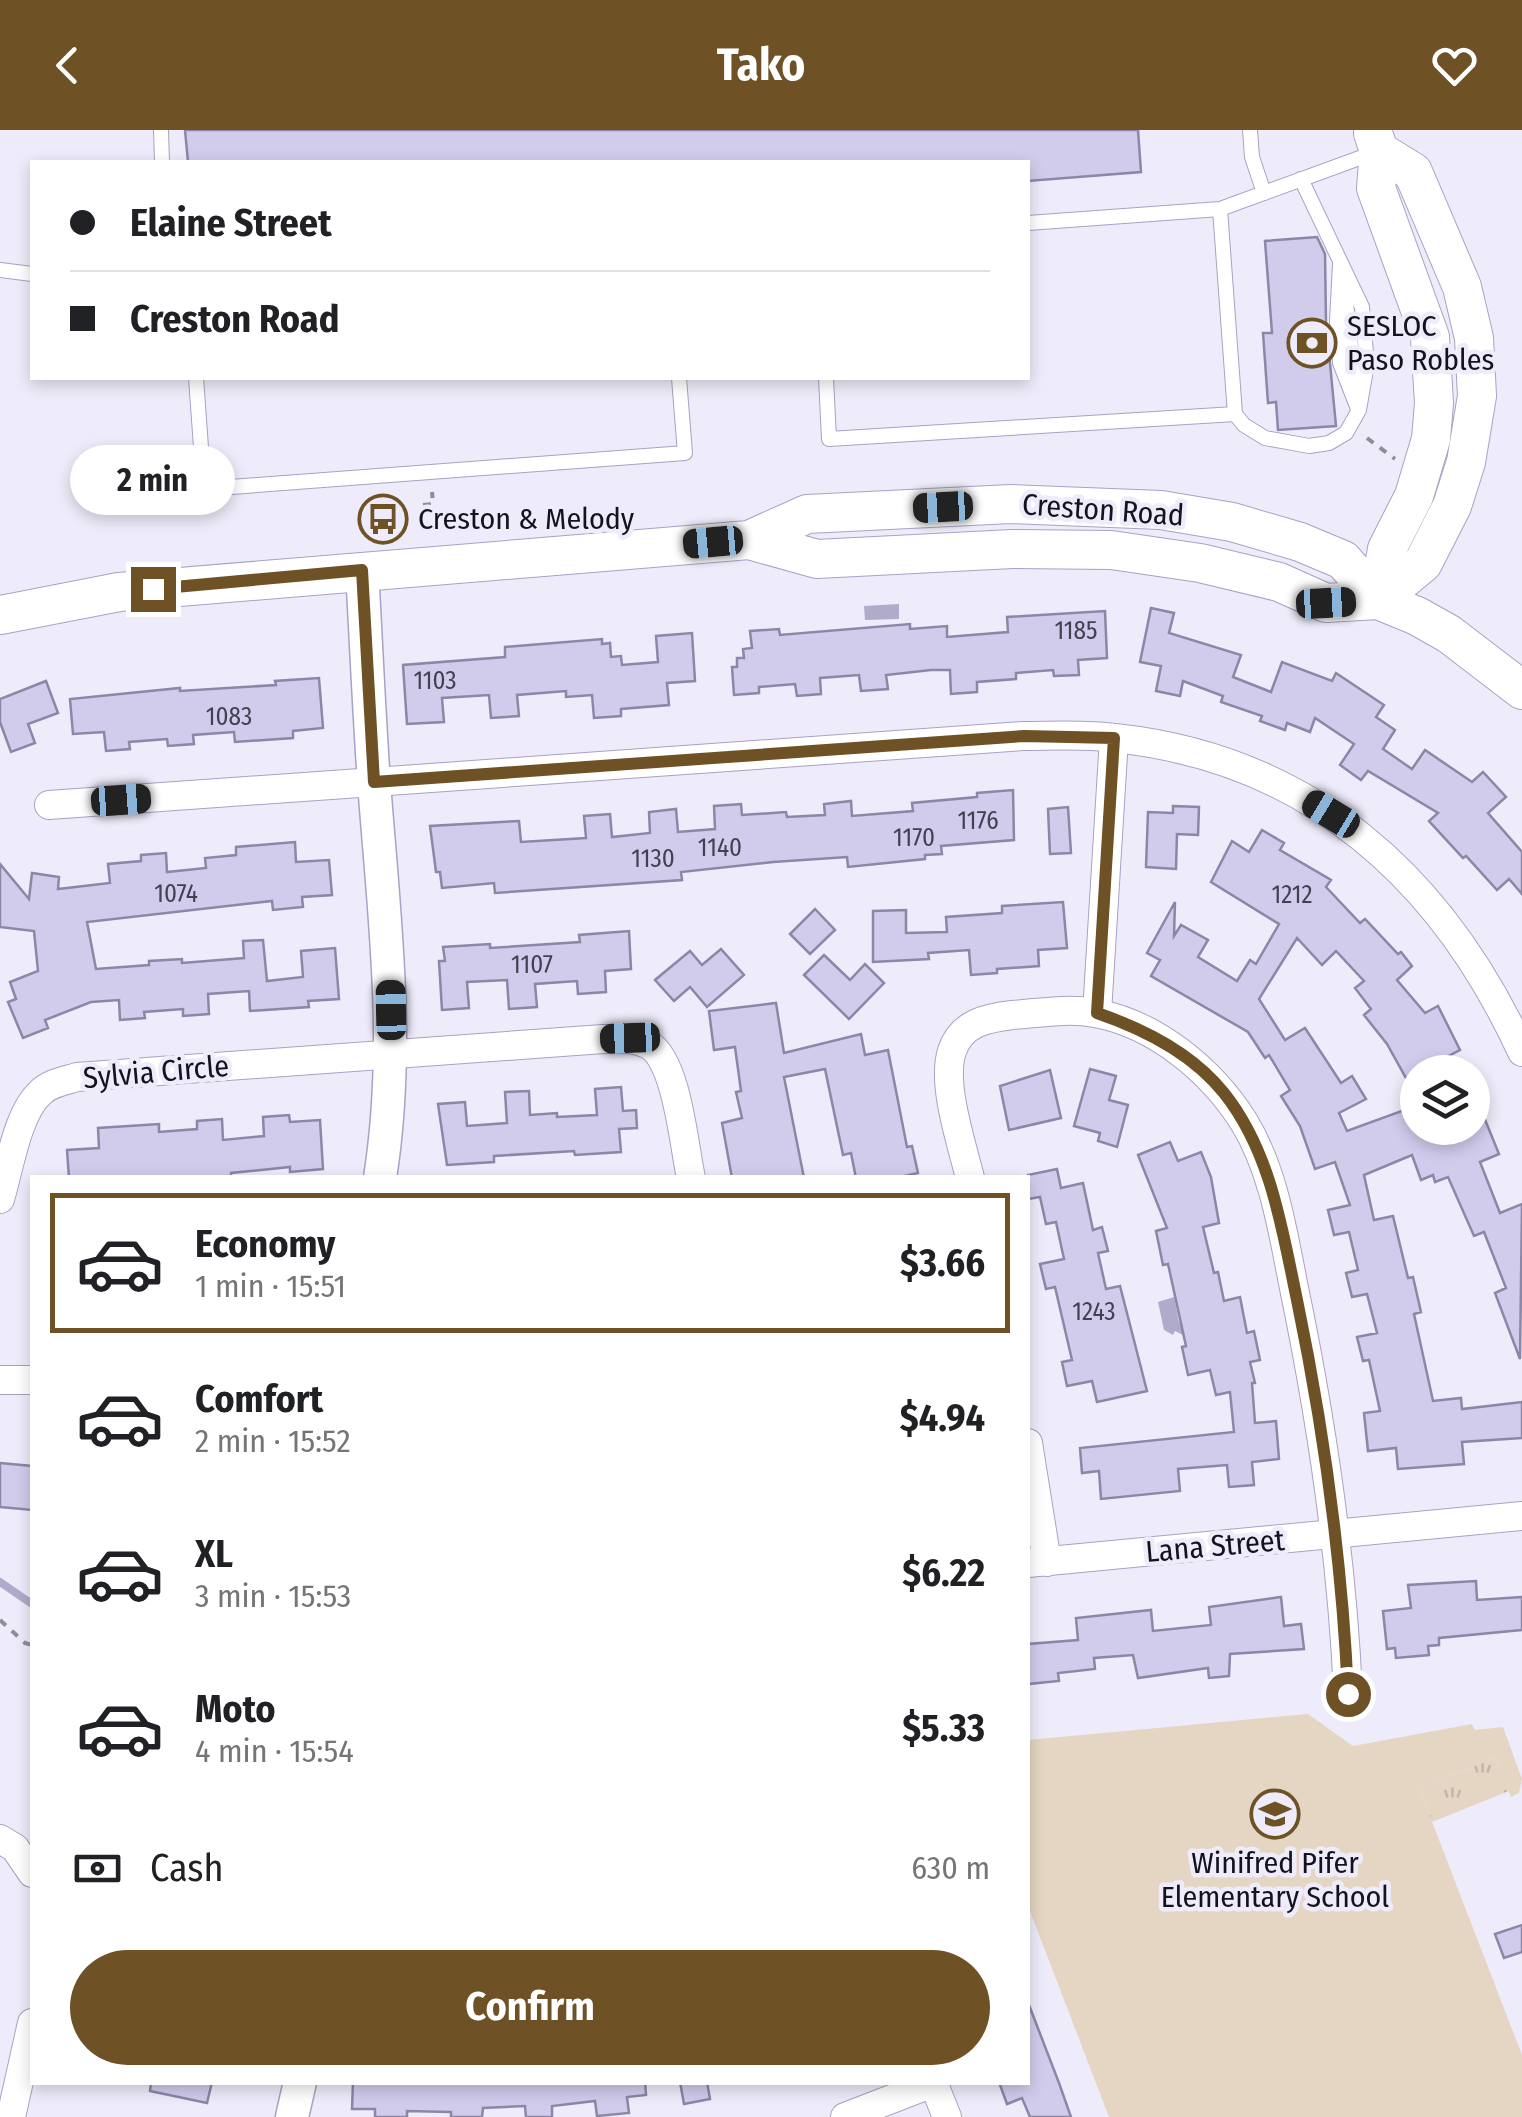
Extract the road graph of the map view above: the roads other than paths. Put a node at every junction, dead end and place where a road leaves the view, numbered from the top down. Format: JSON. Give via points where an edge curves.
{"nodes":[{"id":1,"x":161,"y":130,"type":"edge"},
{"id":2,"x":1250,"y":130,"type":"edge"},
{"id":3,"x":1375,"y":140,"type":"edge"},
{"id":4,"x":162,"y":160,"type":"edge"},
{"id":5,"x":1301,"y":179,"type":"junction"},
{"id":6,"x":1264,"y":193,"type":"junction"},
{"id":7,"x":1220,"y":209,"type":"junction"},
{"id":8,"x":1030,"y":223,"type":"edge"},
{"id":9,"x":1340,"y":262,"type":"junction"},
{"id":10,"x":0,"y":270,"type":"edge"},
{"id":11,"x":30,"y":274,"type":"edge"},
{"id":12,"x":196,"y":380,"type":"edge"},
{"id":13,"x":680,"y":380,"type":"edge"},
{"id":14,"x":826,"y":380,"type":"edge"},
{"id":15,"x":1358,"y":410,"type":"junction"},
{"id":16,"x":1235,"y":414,"type":"junction"},
{"id":17,"x":362,"y":570,"type":"junction"},
{"id":18,"x":1378,"y":600,"type":"junction"},
{"id":19,"x":0,"y":615,"type":"edge"},
{"id":20,"x":1522,"y":690,"type":"edge"},
{"id":21,"x":1114,"y":738,"type":"junction"},
{"id":22,"x":374,"y":782,"type":"junction"},
{"id":23,"x":49,"y":805,"type":"dead end"},
{"id":24,"x":1097,"y":1013,"type":"junction"},
{"id":25,"x":1522,"y":1052,"type":"edge"},
{"id":26,"x":390,"y":1054,"type":"junction"},
{"id":27,"x":380,"y":1175,"type":"edge"},
{"id":28,"x":690,"y":1175,"type":"edge"},
{"id":29,"x":969,"y":1175,"type":"edge"},
{"id":30,"x":0,"y":1199,"type":"edge"},
{"id":31,"x":0,"y":1380,"type":"edge"},
{"id":32,"x":30,"y":1380,"type":"edge"},
{"id":33,"x":1030,"y":1469,"type":"edge"},
{"id":34,"x":1522,"y":1516,"type":"edge"},
{"id":35,"x":1337,"y":1535,"type":"junction"},
{"id":36,"x":1037,"y":1562,"type":"edge"},
{"id":37,"x":1348,"y":1694,"type":"dead end"},
{"id":38,"x":0,"y":1839,"type":"edge"},
{"id":39,"x":30,"y":1870,"type":"edge"},
{"id":40,"x":30,"y":2032,"type":"edge"},
{"id":41,"x":299,"y":2085,"type":"edge"},
{"id":42,"x":928,"y":2085,"type":"edge"},
{"id":43,"x":934,"y":2085,"type":"edge"},
{"id":44,"x":12,"y":2115,"type":"edge"},
{"id":45,"x":292,"y":2117,"type":"edge"},
{"id":46,"x":845,"y":2117,"type":"edge"},
{"id":47,"x":946,"y":2117,"type":"edge"}],
"edges":[{"from":1,"to":4,"type":"lane"},
{"from":2,"to":6,"type":"lane"},
{"from":3,"to":5,"type":"lane"},
{"from":3,"to":18,"type":"main road","via":[[1376,188],[1430,337],[1434,403],[1426,456],[1386,549]]},
{"from":5,"to":6,"type":"lane"},
{"from":5,"to":9,"type":"lane"},
{"from":6,"to":7,"type":"lane"},
{"from":7,"to":8,"type":"lane"},
{"from":7,"to":16,"type":"lane"},
{"from":9,"to":15,"type":"lane","via":[[1340,363]]},
{"from":9,"to":15,"type":"lane","via":[[1362,307],[1367,364]]},
{"from":10,"to":11,"type":"lane"},
{"from":12,"to":13,"type":"lane","via":[[204,489],[685,452]]},
{"from":14,"to":16,"type":"lane","via":[[829,439]]},
{"from":15,"to":16,"type":"lane","via":[[1346,433],[1309,446],[1265,438]]},
{"from":17,"to":18,"type":"main road","name":"Creston Road","via":[[749,540],[817,559],[1111,550],[1279,582],[1326,603]]},
{"from":17,"to":19,"type":"main road","name":"Creston Road","via":[[119,592]]},
{"from":17,"to":22,"type":"street"},
{"from":18,"to":20,"type":"main road","name":"Creston Road","via":[[1448,634]]},
{"from":21,"to":22,"type":"street","via":[[1024,736]]},
{"from":21,"to":24,"type":"street"},
{"from":21,"to":25,"type":"street","via":[[1250,771],[1318,806],[1375,848],[1419,888],[1462,942]]},
{"from":22,"to":23,"type":"street"},
{"from":22,"to":26,"type":"street"},
{"from":24,"to":29,"type":"street","via":[[986,1018],[967,1027],[952,1049],[949,1076]]},
{"from":24,"to":35,"type":"street","via":[[1194,1063],[1246,1126],[1279,1214],[1318,1400]]},
{"from":26,"to":27,"type":"street"},
{"from":26,"to":28,"type":"street","name":"Sylvia Circle","via":[[630,1038],[652,1046],[666,1062]]},
{"from":26,"to":30,"type":"street","name":"Sylvia Circle","via":[[56,1083],[25,1112]]},
{"from":31,"to":32,"type":"street"},
{"from":33,"to":36,"type":"street"},
{"from":34,"to":35,"type":"street","name":"Lana Street"},
{"from":35,"to":36,"type":"street","name":"Lana Street"},
{"from":35,"to":37,"type":"street"},
{"from":38,"to":39,"type":"street"},
{"from":40,"to":44,"type":"street"},
{"from":41,"to":45,"type":"street"},
{"from":42,"to":46,"type":"street"},
{"from":43,"to":47,"type":"street"}]}
